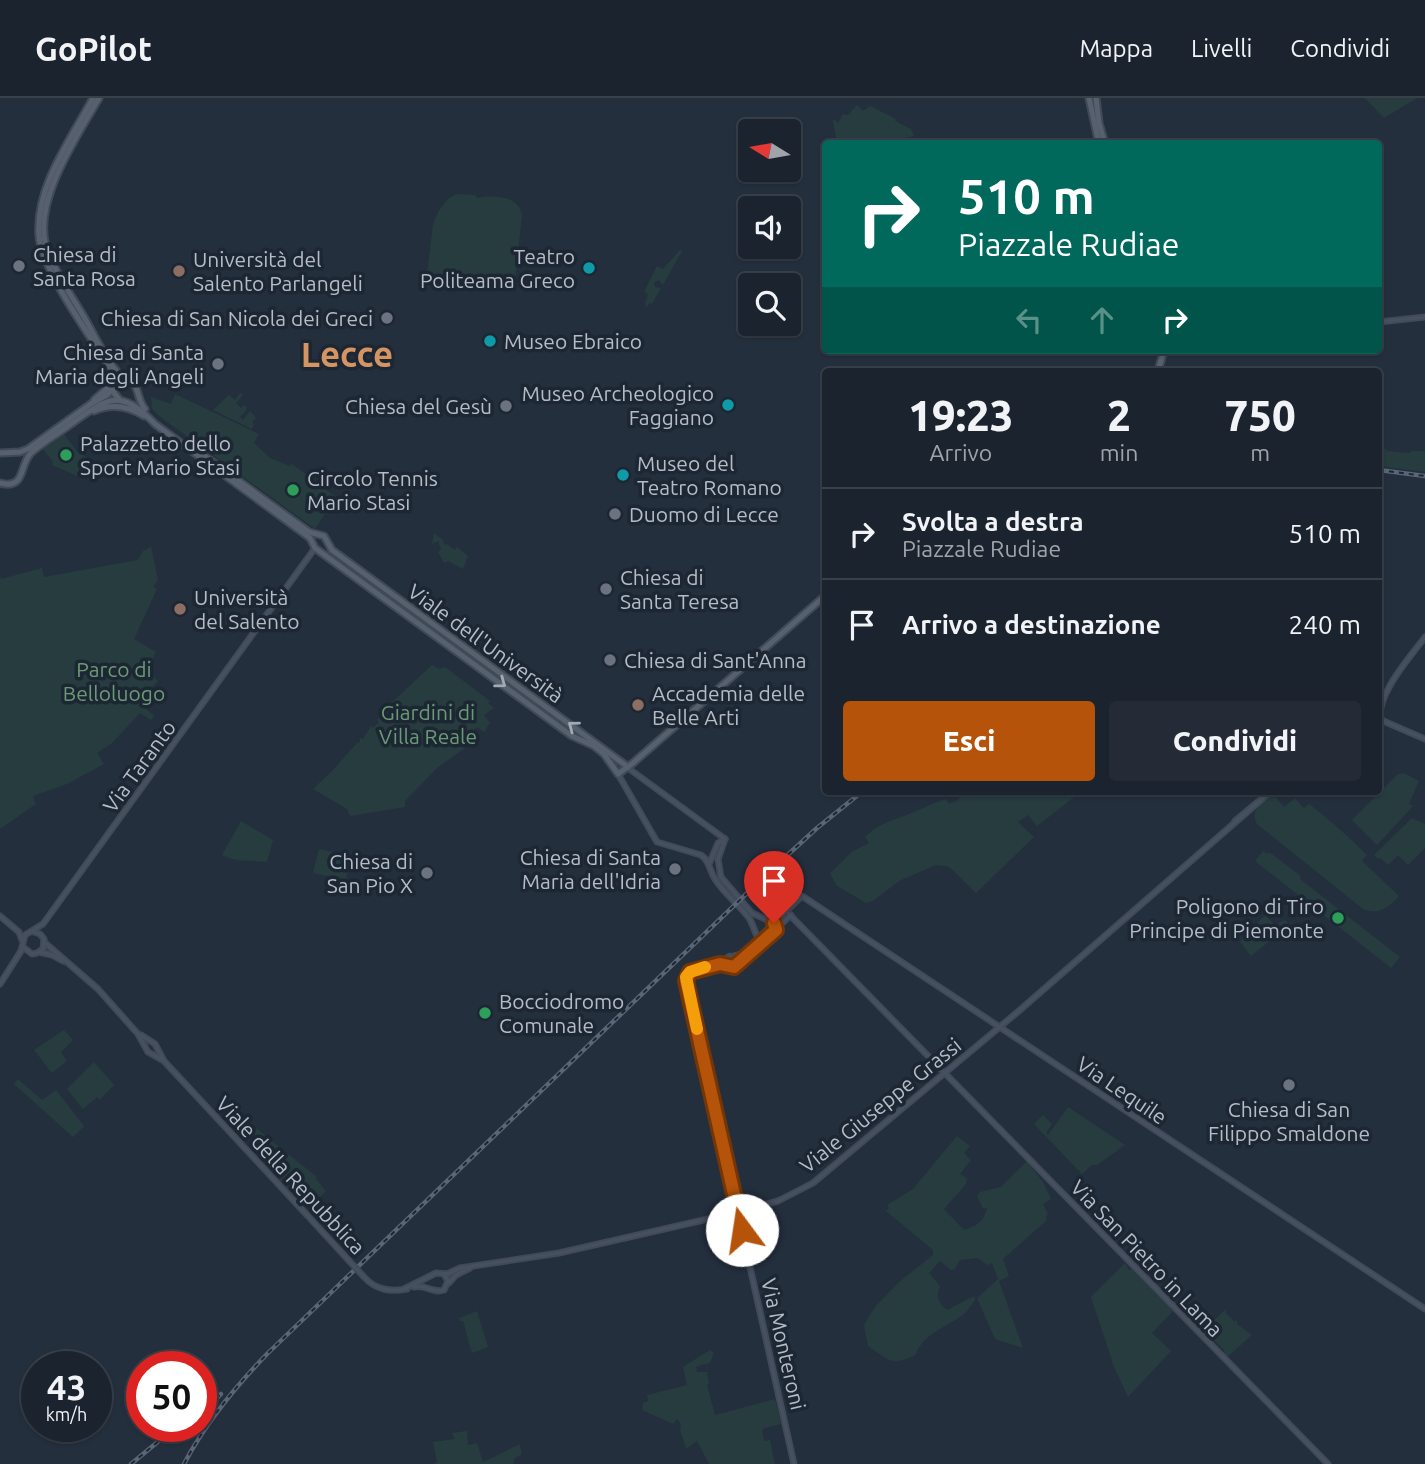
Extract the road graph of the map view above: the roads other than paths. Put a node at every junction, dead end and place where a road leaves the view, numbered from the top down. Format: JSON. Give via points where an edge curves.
{"nodes":[{"id":1,"x":1089,"y":98,"type":"edge"},
{"id":2,"x":1096,"y":98,"type":"edge"},
{"id":3,"x":96,"y":99,"type":"edge"},
{"id":4,"x":1098,"y":140,"type":"edge"},
{"id":5,"x":1104,"y":140,"type":"edge"},
{"id":6,"x":1425,"y":317,"type":"edge"},
{"id":7,"x":1382,"y":322,"type":"edge"},
{"id":8,"x":113,"y":372,"type":"junction"},
{"id":9,"x":125,"y":379,"type":"junction"},
{"id":10,"x":115,"y":386,"type":"junction"},
{"id":11,"x":137,"y":393,"type":"junction"},
{"id":12,"x":124,"y":402,"type":"junction"},
{"id":13,"x":92,"y":403,"type":"junction"},
{"id":14,"x":0,"y":453,"type":"edge"},
{"id":15,"x":14,"y":453,"type":"junction"},
{"id":16,"x":23,"y":467,"type":"junction"},
{"id":17,"x":0,"y":483,"type":"edge"},
{"id":18,"x":314,"y":538,"type":"junction"},
{"id":19,"x":327,"y":543,"type":"junction"},
{"id":20,"x":317,"y":549,"type":"junction"},
{"id":21,"x":822,"y":598,"type":"edge"},
{"id":22,"x":1425,"y":637,"type":"edge"},
{"id":23,"x":1385,"y":694,"type":"junction"},
{"id":24,"x":1382,"y":696,"type":"edge"},
{"id":25,"x":1382,"y":701,"type":"edge"},
{"id":26,"x":1382,"y":720,"type":"edge"},
{"id":27,"x":1425,"y":739,"type":"edge"},
{"id":28,"x":628,"y":767,"type":"junction"},
{"id":29,"x":618,"y":774,"type":"junction"},
{"id":30,"x":1266,"y":795,"type":"edge"},
{"id":31,"x":725,"y":839,"type":"junction"},
{"id":32,"x":710,"y":869,"type":"junction"},
{"id":33,"x":786,"y":911,"type":"junction"},
{"id":34,"x":791,"y":915,"type":"junction"},
{"id":35,"x":0,"y":916,"type":"edge"},
{"id":36,"x":8,"y":922,"type":"junction"},
{"id":37,"x":752,"y":923,"type":"junction"},
{"id":38,"x":774,"y":923,"type":"junction"},
{"id":39,"x":776,"y":930,"type":"junction"},
{"id":40,"x":32,"y":932,"type":"junction"},
{"id":41,"x":758,"y":938,"type":"junction"},
{"id":42,"x":22,"y":940,"type":"junction"},
{"id":43,"x":44,"y":942,"type":"junction"},
{"id":44,"x":762,"y":943,"type":"junction"},
{"id":45,"x":23,"y":946,"type":"junction"},
{"id":46,"x":747,"y":949,"type":"junction"},
{"id":47,"x":39,"y":952,"type":"junction"},
{"id":48,"x":32,"y":954,"type":"junction"},
{"id":49,"x":734,"y":956,"type":"junction"},
{"id":50,"x":727,"y":958,"type":"junction"},
{"id":51,"x":16,"y":962,"type":"junction"},
{"id":52,"x":68,"y":964,"type":"junction"},
{"id":53,"x":715,"y":964,"type":"junction"},
{"id":54,"x":737,"y":964,"type":"junction"},
{"id":55,"x":727,"y":965,"type":"junction"},
{"id":56,"x":0,"y":984,"type":"edge"},
{"id":57,"x":999,"y":1027,"type":"junction"},
{"id":58,"x":138,"y":1034,"type":"junction"},
{"id":59,"x":152,"y":1042,"type":"junction"},
{"id":60,"x":146,"y":1046,"type":"junction"},
{"id":61,"x":157,"y":1049,"type":"junction"},
{"id":62,"x":153,"y":1054,"type":"junction"},
{"id":63,"x":164,"y":1061,"type":"junction"},
{"id":64,"x":944,"y":1073,"type":"junction"},
{"id":65,"x":746,"y":1210,"type":"junction"},
{"id":66,"x":737,"y":1212,"type":"junction"},
{"id":67,"x":742,"y":1230,"type":"junction"},
{"id":68,"x":473,"y":1266,"type":"junction"},
{"id":69,"x":444,"y":1274,"type":"junction"},
{"id":70,"x":430,"y":1277,"type":"junction"},
{"id":71,"x":447,"y":1285,"type":"junction"},
{"id":72,"x":430,"y":1287,"type":"junction"},
{"id":73,"x":404,"y":1289,"type":"junction"},
{"id":74,"x":1425,"y":1309,"type":"edge"},
{"id":75,"x":794,"y":1464,"type":"edge"},
{"id":76,"x":1328,"y":1464,"type":"edge"}],
"edges":[{"from":1,"to":4,"type":"main road"},
{"from":2,"to":5,"type":"main road"},
{"from":3,"to":8,"type":"main road","via":[[51,178],[39,234],[45,258]]},
{"from":3,"to":9,"type":"main road","via":[[55,180],[44,231],[49,254],[68,291]]},
{"from":6,"to":7,"type":"main road"},
{"from":8,"to":10,"type":"main road"},
{"from":8,"to":13,"type":"main road","via":[[109,387]]},
{"from":9,"to":10,"type":"main road"},
{"from":9,"to":11,"type":"main road","via":[[135,384]]},
{"from":10,"to":12,"type":"main road","via":[[115,395]]},
{"from":10,"to":13,"type":"main road"},
{"from":11,"to":12,"type":"main road"},
{"from":11,"to":18,"type":"main road","via":[[141,404],[165,428]]},
{"from":12,"to":16,"type":"main road","via":[[81,417],[30,454]]},
{"from":12,"to":18,"type":"main road"},
{"from":13,"to":15,"type":"main road","via":[[28,449]]},
{"from":14,"to":15,"type":"main road"},
{"from":15,"to":16,"type":"main road"},
{"from":16,"to":17,"type":"main road","via":[[14,483]]},
{"from":18,"to":19,"type":"main road","name":"Viale dell'Università","via":[[324,536]]},
{"from":18,"to":20,"type":"main road"},
{"from":19,"to":20,"type":"main road"},
{"from":28,"to":19,"type":"main road","name":"Viale dell'Università","one_way":true},
{"from":20,"to":29,"type":"main road","name":"Viale dell'Università","one_way":true,"via":[[572,736],[595,747]]},
{"from":20,"to":40,"type":"main road","name":"Via Taranto","via":[[50,915]]},
{"from":21,"to":28,"type":"main road"},
{"from":22,"to":23,"type":"main road"},
{"from":23,"to":24,"type":"main road"},
{"from":23,"to":25,"type":"main road"},
{"from":26,"to":27,"type":"main road"},
{"from":28,"to":29,"type":"main road"},
{"from":28,"to":31,"type":"main road"},
{"from":29,"to":32,"type":"main road","via":[[657,842],[701,855]]},
{"from":30,"to":57,"type":"main road","name":"Viale Giuseppe Grassi"},
{"from":31,"to":32,"type":"main road","via":[[713,851]]},
{"from":31,"to":38,"type":"main road","via":[[718,859],[720,877],[752,913]]},
{"from":32,"to":37,"type":"main road"},
{"from":33,"to":34,"type":"main road","name":"Via San Pietro in Lama"},
{"from":33,"to":38,"type":"main road"},
{"from":33,"to":57,"type":"main road","name":"Via Lequile","via":[[802,897]]},
{"from":34,"to":39,"type":"main road"},
{"from":34,"to":64,"type":"main road","name":"Via San Pietro in Lama"},
{"from":35,"to":36,"type":"main road"},
{"from":36,"to":40,"type":"main road"},
{"from":36,"to":42,"type":"main road"},
{"from":37,"to":41,"type":"main road"},
{"from":37,"to":46,"type":"main road"},
{"from":38,"to":39,"type":"main road"},
{"from":38,"to":41,"type":"main road"},
{"from":39,"to":44,"type":"main road"},
{"from":40,"to":42,"type":"main road"},
{"from":40,"to":43,"type":"main road","via":[[40,934]]},
{"from":41,"to":44,"type":"main road"},
{"from":41,"to":46,"type":"main road"},
{"from":42,"to":45,"type":"main road"},
{"from":43,"to":47,"type":"main road"},
{"from":43,"to":52,"type":"main road","name":"Viale della Repubblica"},
{"from":44,"to":54,"type":"main road"},
{"from":45,"to":48,"type":"main road"},
{"from":45,"to":51,"type":"main road"},
{"from":46,"to":49,"type":"main road"},
{"from":47,"to":48,"type":"main road"},
{"from":47,"to":52,"type":"main road","name":"Viale della Repubblica"},
{"from":48,"to":51,"type":"main road"},
{"from":49,"to":50,"type":"main road"},
{"from":49,"to":54,"type":"main road"},
{"from":50,"to":53,"type":"main road"},
{"from":50,"to":55,"type":"main road"},
{"from":51,"to":56,"type":"main road"},
{"from":52,"to":58,"type":"main road","name":"Viale della Repubblica","via":[[99,989]]},
{"from":53,"to":55,"type":"main road"},
{"from":53,"to":66,"type":"main road","name":"Via Monteroni","via":[[690,972],[686,981]]},
{"from":54,"to":55,"type":"main road"},
{"from":57,"to":64,"type":"main road","name":"Viale Giuseppe Grassi"},
{"from":57,"to":74,"type":"main road","name":"Via Lequile"},
{"from":58,"to":59,"type":"main road","name":"Viale della Repubblica"},
{"from":58,"to":60,"type":"main road","name":"Viale della Repubblica"},
{"from":59,"to":60,"type":"main road"},
{"from":59,"to":61,"type":"main road","name":"Viale della Repubblica"},
{"from":60,"to":62,"type":"main road","name":"Viale della Repubblica"},
{"from":61,"to":62,"type":"main road"},
{"from":61,"to":63,"type":"main road","name":"Viale della Repubblica"},
{"from":62,"to":63,"type":"main road","name":"Viale della Repubblica"},
{"from":63,"to":73,"type":"main road","name":"Viale della Repubblica","bridge":true,"via":[[372,1285]]},
{"from":64,"to":65,"type":"main road","name":"Viale Giuseppe Grassi","via":[[813,1183],[778,1201]]},
{"from":64,"to":76,"type":"main road","name":"Via San Pietro in Lama"},
{"from":65,"to":66,"type":"main road","name":"Viale Giuseppe Grassi"},
{"from":65,"to":67,"type":"main road","name":"Via Monteroni"},
{"from":66,"to":67,"type":"main road","name":"Via Monteroni"},
{"from":66,"to":68,"type":"main road","name":"Viale Giuseppe Grassi","via":[[559,1253]]},
{"from":67,"to":75,"type":"main road","name":"Via Monteroni"},
{"from":68,"to":69,"type":"main road","name":"Viale Giuseppe Grassi"},
{"from":68,"to":71,"type":"main road","name":"Viale Giuseppe Grassi"},
{"from":69,"to":70,"type":"main road","name":"Viale Giuseppe Grassi"},
{"from":69,"to":71,"type":"main road"},
{"from":70,"to":72,"type":"main road"},
{"from":70,"to":73,"type":"main road"},
{"from":71,"to":72,"type":"main road","name":"Viale Giuseppe Grassi","via":[[440,1292]]},
{"from":72,"to":73,"type":"main road","name":"Viale della Repubblica"}]}
